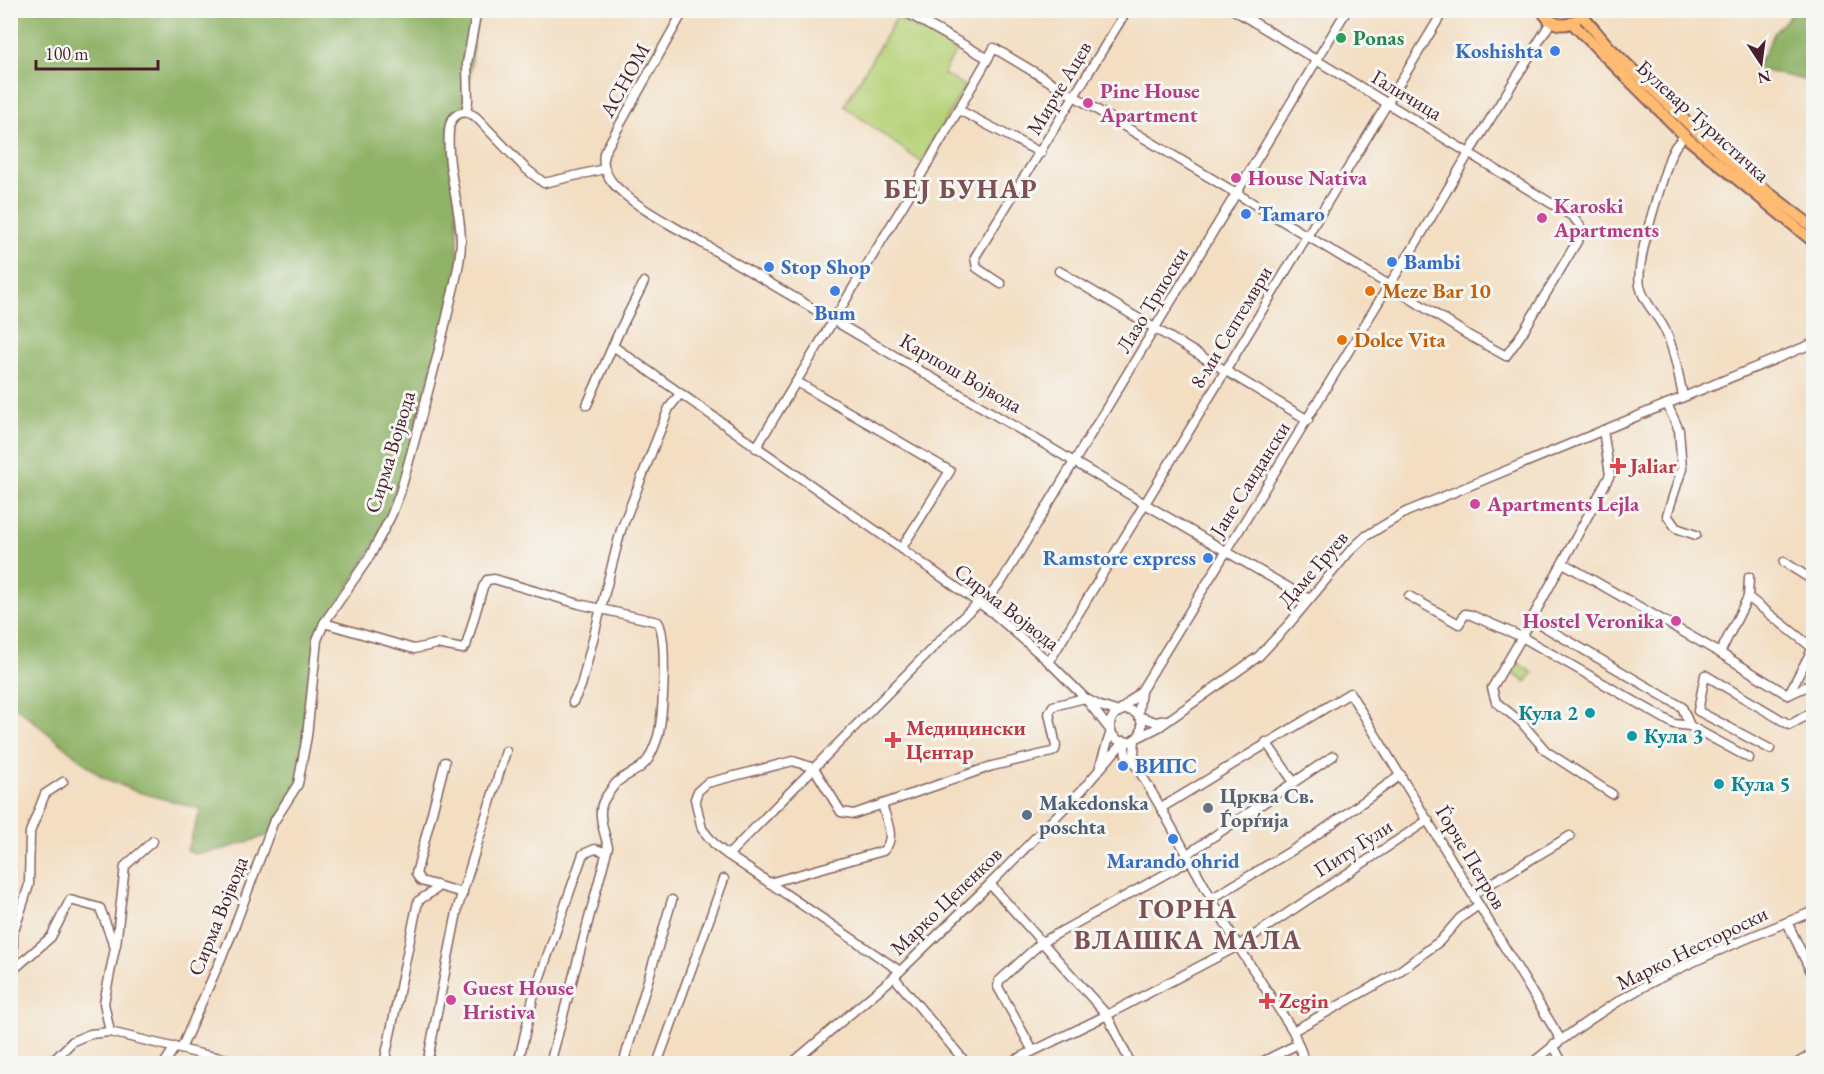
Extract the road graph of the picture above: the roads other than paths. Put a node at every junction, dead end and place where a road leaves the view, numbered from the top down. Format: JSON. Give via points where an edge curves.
{"nodes":[{"id":1,"x":477,"y":10,"type":"edge"},
{"id":2,"x":684,"y":10,"type":"edge"},
{"id":3,"x":1126,"y":10,"type":"edge"},
{"id":4,"x":1234,"y":10,"type":"edge"},
{"id":5,"x":1347,"y":10,"type":"edge"},
{"id":6,"x":1542,"y":10,"type":"edge"},
{"id":7,"x":1445,"y":11,"type":"edge"},
{"id":8,"x":906,"y":12,"type":"edge"},
{"id":9,"x":1582,"y":12,"type":"edge"},
{"id":10,"x":1551,"y":22,"type":"junction"},
{"id":11,"x":1572,"y":23,"type":"junction"},
{"id":12,"x":987,"y":58,"type":"junction"},
{"id":13,"x":1317,"y":61,"type":"junction"},
{"id":14,"x":1076,"y":96,"type":"junction"},
{"id":15,"x":1387,"y":104,"type":"junction"},
{"id":16,"x":959,"y":110,"type":"junction"},
{"id":17,"x":466,"y":112,"type":"junction"},
{"id":18,"x":1684,"y":136,"type":"junction"},
{"id":19,"x":1041,"y":153,"type":"junction"},
{"id":20,"x":1469,"y":153,"type":"junction"},
{"id":21,"x":604,"y":169,"type":"junction"},
{"id":22,"x":1238,"y":194,"type":"junction"},
{"id":23,"x":1814,"y":228,"type":"edge"},
{"id":24,"x":1307,"y":237,"type":"junction"},
{"id":25,"x":1814,"y":242,"type":"edge"},
{"id":26,"x":1059,"y":271,"type":"dead end"},
{"id":27,"x":644,"y":282,"type":"dead end"},
{"id":28,"x":1000,"y":284,"type":"dead end"},
{"id":29,"x":1389,"y":285,"type":"junction"},
{"id":30,"x":832,"y":320,"type":"junction"},
{"id":31,"x":1156,"y":329,"type":"junction"},
{"id":32,"x":1814,"y":343,"type":"edge"},
{"id":33,"x":613,"y":346,"type":"junction"},
{"id":34,"x":1226,"y":370,"type":"junction"},
{"id":35,"x":797,"y":382,"type":"junction"},
{"id":36,"x":680,"y":394,"type":"junction"},
{"id":37,"x":1683,"y":396,"type":"junction"},
{"id":38,"x":1666,"y":404,"type":"junction"},
{"id":39,"x":587,"y":405,"type":"dead end"},
{"id":40,"x":1308,"y":420,"type":"junction"},
{"id":41,"x":1603,"y":430,"type":"junction"},
{"id":42,"x":756,"y":448,"type":"junction"},
{"id":43,"x":1075,"y":461,"type":"junction"},
{"id":44,"x":1145,"y":503,"type":"junction"},
{"id":45,"x":1696,"y":535,"type":"dead end"},
{"id":46,"x":901,"y":549,"type":"junction"},
{"id":47,"x":1226,"y":552,"type":"junction"},
{"id":48,"x":1784,"y":562,"type":"dead end"},
{"id":49,"x":1563,"y":563,"type":"junction"},
{"id":50,"x":1749,"y":577,"type":"dead end"},
{"id":51,"x":1814,"y":581,"type":"edge"},
{"id":52,"x":1409,"y":596,"type":"dead end"},
{"id":53,"x":1748,"y":597,"type":"junction"},
{"id":54,"x":1309,"y":599,"type":"junction"},
{"id":55,"x":980,"y":603,"type":"junction"},
{"id":56,"x":601,"y":608,"type":"junction"},
{"id":57,"x":1531,"y":619,"type":"junction"},
{"id":58,"x":324,"y":623,"type":"junction"},
{"id":59,"x":1522,"y":637,"type":"junction"},
{"id":60,"x":1813,"y":647,"type":"edge"},
{"id":61,"x":1720,"y":653,"type":"junction"},
{"id":62,"x":1049,"y":662,"type":"junction"},
{"id":63,"x":1814,"y":683,"type":"edge"},
{"id":64,"x":1141,"y":691,"type":"junction"},
{"id":65,"x":1788,"y":695,"type":"junction"},
{"id":66,"x":1085,"y":698,"type":"junction"},
{"id":67,"x":573,"y":702,"type":"dead end"},
{"id":68,"x":1814,"y":711,"type":"edge"},
{"id":69,"x":1119,"y":712,"type":"junction"},
{"id":70,"x":1138,"y":716,"type":"junction"},
{"id":71,"x":1167,"y":720,"type":"junction"},
{"id":72,"x":1690,"y":726,"type":"junction"},
{"id":73,"x":1111,"y":731,"type":"junction"},
{"id":74,"x":1135,"y":739,"type":"junction"},
{"id":75,"x":1124,"y":741,"type":"junction"},
{"id":76,"x":1266,"y":742,"type":"junction"},
{"id":77,"x":1770,"y":749,"type":"dead end"},
{"id":78,"x":506,"y":751,"type":"dead end"},
{"id":79,"x":1334,"y":756,"type":"dead end"},
{"id":80,"x":1110,"y":758,"type":"junction"},
{"id":81,"x":1749,"y":758,"type":"dead end"},
{"id":82,"x":1130,"y":760,"type":"junction"},
{"id":83,"x":446,"y":762,"type":"dead end"},
{"id":84,"x":1100,"y":766,"type":"junction"},
{"id":85,"x":1137,"y":767,"type":"junction"},
{"id":86,"x":814,"y":768,"type":"junction"},
{"id":87,"x":1401,"y":775,"type":"junction"},
{"id":88,"x":1293,"y":781,"type":"junction"},
{"id":89,"x":63,"y":782,"type":"dead end"},
{"id":90,"x":1612,"y":794,"type":"dead end"},
{"id":91,"x":882,"y":804,"type":"junction"},
{"id":92,"x":1161,"y":808,"type":"junction"},
{"id":93,"x":1428,"y":820,"type":"junction"},
{"id":94,"x":1570,"y":836,"type":"dead end"},
{"id":95,"x":153,"y":842,"type":"dead end"},
{"id":96,"x":606,"y":852,"type":"junction"},
{"id":97,"x":728,"y":855,"type":"junction"},
{"id":98,"x":1187,"y":858,"type":"junction"},
{"id":99,"x":724,"y":879,"type":"dead end"},
{"id":100,"x":769,"y":883,"type":"junction"},
{"id":101,"x":990,"y":884,"type":"junction"},
{"id":102,"x":437,"y":885,"type":"junction"},
{"id":103,"x":464,"y":893,"type":"junction"},
{"id":104,"x":1473,"y":894,"type":"junction"},
{"id":105,"x":1211,"y":899,"type":"junction"},
{"id":106,"x":672,"y":900,"type":"dead end"},
{"id":107,"x":1479,"y":905,"type":"junction"},
{"id":108,"x":1814,"y":911,"type":"edge"},
{"id":109,"x":10,"y":922,"type":"edge"},
{"id":110,"x":1787,"y":922,"type":"junction"},
{"id":111,"x":14,"y":934,"type":"junction"},
{"id":112,"x":1042,"y":942,"type":"junction"},
{"id":113,"x":1238,"y":946,"type":"junction"},
{"id":114,"x":116,"y":948,"type":"junction"},
{"id":115,"x":12,"y":973,"type":"edge"},
{"id":116,"x":897,"y":974,"type":"junction"},
{"id":117,"x":1814,"y":978,"type":"edge"},
{"id":118,"x":1107,"y":1016,"type":"junction"},
{"id":119,"x":1293,"y":1031,"type":"junction"},
{"id":120,"x":110,"y":1032,"type":"junction"},
{"id":121,"x":1557,"y":1042,"type":"junction"},
{"id":122,"x":1298,"y":1044,"type":"junction"},
{"id":123,"x":178,"y":1048,"type":"junction"},
{"id":124,"x":806,"y":1051,"type":"junction"},
{"id":125,"x":1033,"y":1051,"type":"junction"},
{"id":126,"x":1814,"y":1053,"type":"edge"},
{"id":127,"x":225,"y":1061,"type":"edge"},
{"id":128,"x":50,"y":1064,"type":"edge"},
{"id":129,"x":164,"y":1064,"type":"edge"},
{"id":130,"x":253,"y":1064,"type":"edge"},
{"id":131,"x":384,"y":1064,"type":"edge"},
{"id":132,"x":427,"y":1064,"type":"edge"},
{"id":133,"x":518,"y":1064,"type":"edge"},
{"id":134,"x":550,"y":1064,"type":"edge"},
{"id":135,"x":623,"y":1064,"type":"edge"},
{"id":136,"x":657,"y":1064,"type":"edge"},
{"id":137,"x":784,"y":1064,"type":"edge"},
{"id":138,"x":791,"y":1064,"type":"edge"},
{"id":139,"x":967,"y":1064,"type":"edge"},
{"id":140,"x":1007,"y":1064,"type":"edge"},
{"id":141,"x":1131,"y":1064,"type":"edge"},
{"id":142,"x":1258,"y":1064,"type":"edge"},
{"id":143,"x":1306,"y":1064,"type":"edge"},
{"id":144,"x":1531,"y":1064,"type":"edge"},
{"id":145,"x":1563,"y":1064,"type":"edge"},
{"id":146,"x":1796,"y":1064,"type":"edge"}],
"edges":[{"from":1,"to":17,"type":"street","via":[[467,63]]},
{"from":2,"to":21,"type":"street","name":"АСНОМ","via":[[606,149]]},
{"from":3,"to":14,"type":"street","name":"Мирче Ацев"},
{"from":4,"to":13,"type":"street","name":"Галичица"},
{"from":5,"to":13,"type":"street","name":"Лазо Трпоски"},
{"from":6,"to":10,"type":"main road"},
{"from":7,"to":15,"type":"street","name":"8-ми Септември"},
{"from":8,"to":12,"type":"street"},
{"from":9,"to":11,"type":"main road"},
{"from":9,"to":23,"type":"main road","name":"Булевар Туристичка","via":[[1608,46],[1665,102]]},
{"from":10,"to":11,"type":"main road"},
{"from":10,"to":20,"type":"street","name":"Јане Сандански"},
{"from":11,"to":18,"type":"main road","name":"Булевар Туристичка"},
{"from":12,"to":14,"type":"street","via":[[994,48]]},
{"from":12,"to":16,"type":"street"},
{"from":13,"to":15,"type":"street","name":"Галичица"},
{"from":13,"to":22,"type":"street","name":"Лазо Трпоски"},
{"from":14,"to":19,"type":"street","name":"Мирче Ацев"},
{"from":14,"to":22,"type":"street"},
{"from":15,"to":20,"type":"street","name":"Галичица"},
{"from":15,"to":24,"type":"street","name":"8-ми Септември"},
{"from":16,"to":19,"type":"street","name":"Мирче Ацев"},
{"from":16,"to":30,"type":"street"},
{"from":17,"to":21,"type":"street","via":[[483,122],[544,183]]},
{"from":17,"to":58,"type":"street","name":"Сирма Војвода","via":[[454,116],[449,132],[449,161],[461,241],[459,269],[407,469],[391,516],[370,556]]},
{"from":18,"to":25,"type":"main road","name":"Булевар Туристичка"},
{"from":18,"to":37,"type":"street","via":[[1670,157],[1640,274],[1640,287],[1672,346]]},
{"from":19,"to":28,"type":"street","name":"Мирче Ацев","via":[[975,257],[977,268]]},
{"from":20,"to":29,"type":"street","name":"Јане Сандански"},
{"from":20,"to":29,"type":"street","via":[[1572,216],[1581,227],[1582,233],[1523,333],[1506,356]]},
{"from":21,"to":30,"type":"street","name":"Карпош Војвода","via":[[612,183],[629,198]]},
{"from":22,"to":24,"type":"street"},
{"from":22,"to":31,"type":"street","name":"Лазо Трпоски"},
{"from":24,"to":29,"type":"street"},
{"from":24,"to":34,"type":"street","name":"8-ми Септември"},
{"from":26,"to":31,"type":"street"},
{"from":27,"to":33,"type":"street"},
{"from":29,"to":40,"type":"street","name":"Јане Сандански"},
{"from":30,"to":35,"type":"street"},
{"from":30,"to":43,"type":"street","name":"Карпош Војвода"},
{"from":31,"to":34,"type":"street"},
{"from":31,"to":43,"type":"street","name":"Лазо Трпоски"},
{"from":32,"to":37,"type":"street","name":"Даме Груев"},
{"from":33,"to":36,"type":"street","name":"Сирма Војвода"},
{"from":33,"to":39,"type":"street"},
{"from":34,"to":40,"type":"street"},
{"from":34,"to":44,"type":"street","name":"8-ми Септември"},
{"from":35,"to":42,"type":"street"},
{"from":35,"to":46,"type":"street","via":[[950,471]]},
{"from":36,"to":42,"type":"street","name":"Сирма Војвода"},
{"from":36,"to":56,"type":"street","via":[[669,408],[625,520]]},
{"from":37,"to":38,"type":"street","name":"Даме Груев"},
{"from":38,"to":41,"type":"street","name":"Даме Груев"},
{"from":38,"to":45,"type":"street","via":[[1679,430],[1682,469],[1667,515],[1676,528]]},
{"from":40,"to":47,"type":"street","name":"Јане Сандански"},
{"from":41,"to":49,"type":"street","via":[[1610,475]]},
{"from":41,"to":54,"type":"street","name":"Даме Груев","via":[[1385,523],[1349,552]]},
{"from":42,"to":46,"type":"street","name":"Сирма Војвода"},
{"from":43,"to":44,"type":"street","name":"Карпош Војвода"},
{"from":43,"to":55,"type":"street","name":"Лазо Трпоски","via":[[1002,581]]},
{"from":44,"to":47,"type":"street","name":"Карпош Војвода"},
{"from":44,"to":62,"type":"street","name":"8-ми Септември"},
{"from":46,"to":55,"type":"street","name":"Сирма Војвода"},
{"from":47,"to":54,"type":"street","name":"Карпош Војвода"},
{"from":47,"to":64,"type":"street","name":"Јане Сандански"},
{"from":48,"to":51,"type":"street"},
{"from":49,"to":57,"type":"street"},
{"from":49,"to":61,"type":"street"},
{"from":50,"to":53,"type":"street"},
{"from":52,"to":59,"type":"street","via":[[1459,624],[1465,614],[1471,615]]},
{"from":53,"to":60,"type":"street"},
{"from":53,"to":61,"type":"street"},
{"from":54,"to":71,"type":"street","name":"Даме Груев","via":[[1259,656]]},
{"from":55,"to":62,"type":"street","name":"Сирма Војвода"},
{"from":55,"to":86,"type":"street","name":"Лазо Трпоски"},
{"from":56,"to":58,"type":"street","via":[[494,579],[487,580],[483,587],[463,649],[437,644],[414,649]]},
{"from":56,"to":67,"type":"street","via":[[581,686]]},
{"from":56,"to":96,"type":"street","via":[[658,622],[663,642],[658,736],[649,758],[637,772],[615,784],[603,803],[600,811]]},
{"from":57,"to":59,"type":"street"},
{"from":57,"to":72,"type":"street","via":[[1682,707]]},
{"from":58,"to":123,"type":"street","name":"Сирма Војвода","via":[[317,640],[298,784],[273,823],[238,918]]},
{"from":59,"to":72,"type":"street","via":[[1674,724]]},
{"from":59,"to":90,"type":"street","via":[[1492,688],[1497,702],[1546,751]]},
{"from":60,"to":65,"type":"street"},
{"from":61,"to":65,"type":"street"},
{"from":62,"to":66,"type":"street","name":"Сирма Војвода"},
{"from":63,"to":65,"type":"street"},
{"from":64,"to":69,"type":"street","name":"Јане Сандански"},
{"from":64,"to":70,"type":"street","name":"Јане Сандански"},
{"from":66,"to":69,"type":"street"},
{"from":66,"to":73,"type":"street"},
{"from":66,"to":91,"type":"street","via":[[1050,710],[1056,746],[1052,752],[992,766]]},
{"from":68,"to":77,"type":"street","via":[[1790,725],[1705,675],[1698,711]]},
{"from":69,"to":70,"type":"street","via":[[1129,710]]},
{"from":69,"to":73,"type":"street","via":[[1113,718]]},
{"from":70,"to":71,"type":"street","via":[[1156,722]]},
{"from":70,"to":74,"type":"street","via":[[1142,725]]},
{"from":71,"to":74,"type":"street","name":"Даме Груев"},
{"from":72,"to":81,"type":"street"},
{"from":73,"to":75,"type":"street"},
{"from":73,"to":84,"type":"street"},
{"from":74,"to":75,"type":"street"},
{"from":74,"to":85,"type":"street"},
{"from":75,"to":80,"type":"street"},
{"from":75,"to":82,"type":"street"},
{"from":76,"to":87,"type":"street","name":"Ѓорче Петров","via":[[1350,693]]},
{"from":76,"to":88,"type":"street"},
{"from":76,"to":92,"type":"street"},
{"from":78,"to":103,"type":"street"},
{"from":79,"to":88,"type":"street"},
{"from":80,"to":82,"type":"street"},
{"from":80,"to":84,"type":"street"},
{"from":82,"to":85,"type":"street"},
{"from":83,"to":102,"type":"street","via":[[416,874],[421,881]]},
{"from":84,"to":101,"type":"street","name":"Марко Цепенков","via":[[1082,790]]},
{"from":85,"to":92,"type":"street"},
{"from":86,"to":91,"type":"street","via":[[841,812],[854,814]]},
{"from":86,"to":97,"type":"street","name":"Лазо Трпоски"},
{"from":86,"to":97,"type":"street","via":[[793,761],[722,778],[698,791],[695,799],[702,829]]},
{"from":87,"to":93,"type":"street","name":"Ѓорче Петров"},
{"from":87,"to":105,"type":"street","via":[[1306,842]]},
{"from":88,"to":98,"type":"street"},
{"from":89,"to":111,"type":"street","via":[[45,794],[30,832],[29,885]]},
{"from":91,"to":100,"type":"street","via":[[891,838],[883,851]]},
{"from":92,"to":98,"type":"street"},
{"from":93,"to":104,"type":"street","name":"Ѓорче Петров"},
{"from":93,"to":113,"type":"street","name":"Питу Гули"},
{"from":94,"to":104,"type":"street"},
{"from":95,"to":114,"type":"street","via":[[125,866]]},
{"from":96,"to":133,"type":"street","via":[[595,849],[583,854],[534,994]]},
{"from":96,"to":134,"type":"street"},
{"from":97,"to":100,"type":"street"},
{"from":98,"to":105,"type":"street"},
{"from":98,"to":112,"type":"street"},
{"from":99,"to":136,"type":"street"},
{"from":100,"to":116,"type":"street"},
{"from":101,"to":112,"type":"street"},
{"from":101,"to":116,"type":"street","name":"Марко Цепенков"},
{"from":102,"to":103,"type":"street"},
{"from":102,"to":131,"type":"street","via":[[418,901]]},
{"from":103,"to":132,"type":"street"},
{"from":104,"to":107,"type":"street","name":"Ѓорче Петров"},
{"from":105,"to":113,"type":"street"},
{"from":106,"to":135,"type":"street"},
{"from":107,"to":119,"type":"street","via":[[1397,973]]},
{"from":107,"to":121,"type":"street","name":"Ѓорче Петров"},
{"from":108,"to":110,"type":"street","name":"Марко Нестороски"},
{"from":109,"to":111,"type":"street"},
{"from":110,"to":117,"type":"street"},
{"from":110,"to":121,"type":"street","name":"Марко Нестороски","via":[[1641,988]]},
{"from":111,"to":115,"type":"street"},
{"from":112,"to":118,"type":"street"},
{"from":112,"to":125,"type":"street","via":[[1007,972],[998,987]]},
{"from":113,"to":118,"type":"street","name":"Питу Гули"},
{"from":113,"to":119,"type":"street"},
{"from":114,"to":115,"type":"street","via":[[100,909],[70,900],[51,937]]},
{"from":114,"to":120,"type":"street","via":[[104,1003]]},
{"from":116,"to":124,"type":"street","name":"Марко Цепенков"},
{"from":116,"to":139,"type":"street"},
{"from":118,"to":125,"type":"street","name":"Питу Гули"},
{"from":118,"to":141,"type":"street"},
{"from":119,"to":122,"type":"street"},
{"from":120,"to":123,"type":"street"},
{"from":120,"to":128,"type":"street","via":[[73,1041]]},
{"from":121,"to":144,"type":"street","name":"Марко Нестороски"},
{"from":121,"to":145,"type":"street","name":"Ѓорче Петров"},
{"from":122,"to":142,"type":"street"},
{"from":122,"to":143,"type":"street"},
{"from":123,"to":127,"type":"street"},
{"from":123,"to":129,"type":"street","name":"Сирма Војвода"},
{"from":124,"to":137,"type":"street"},
{"from":124,"to":138,"type":"street"},
{"from":125,"to":140,"type":"street","name":"Питу Гули"},
{"from":126,"to":146,"type":"street"},
{"from":127,"to":130,"type":"street"}]}
